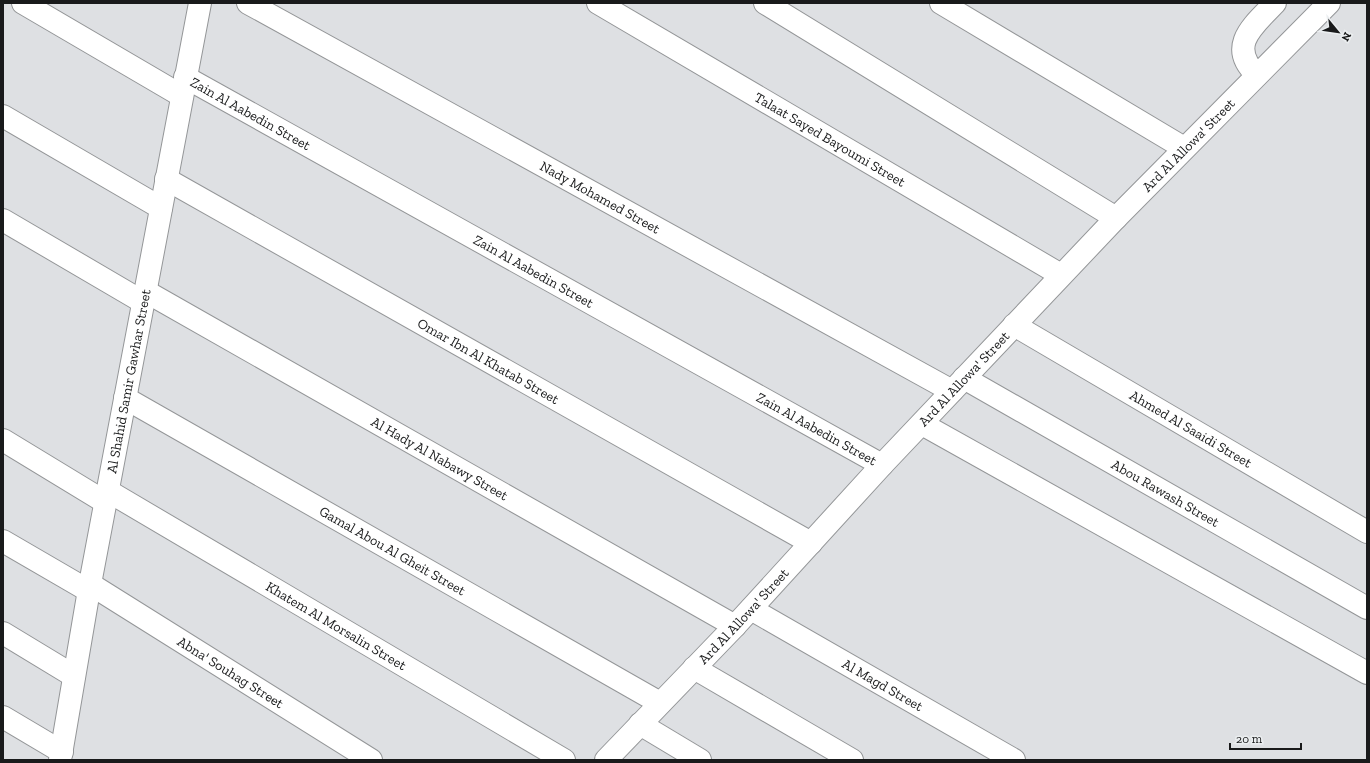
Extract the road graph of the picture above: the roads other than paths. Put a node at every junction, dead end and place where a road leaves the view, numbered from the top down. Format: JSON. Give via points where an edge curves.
{"nodes":[{"id":1,"x":23,"y":3,"type":"edge"},
{"id":2,"x":248,"y":3,"type":"edge"},
{"id":3,"x":598,"y":3,"type":"edge"},
{"id":4,"x":765,"y":3,"type":"edge"},
{"id":5,"x":940,"y":3,"type":"edge"},
{"id":6,"x":1276,"y":3,"type":"edge"},
{"id":7,"x":1328,"y":3,"type":"edge"},
{"id":8,"x":199,"y":4,"type":"edge"},
{"id":9,"x":1257,"y":75,"type":"junction"},
{"id":10,"x":184,"y":86,"type":"junction"},
{"id":11,"x":3,"y":116,"type":"edge"},
{"id":12,"x":1184,"y":148,"type":"junction"},
{"id":13,"x":166,"y":179,"type":"junction"},
{"id":14,"x":161,"y":208,"type":"junction"},
{"id":15,"x":1116,"y":218,"type":"junction"},
{"id":16,"x":3,"y":220,"type":"edge"},
{"id":17,"x":1062,"y":275,"type":"junction"},
{"id":18,"x":144,"y":296,"type":"junction"},
{"id":19,"x":1014,"y":325,"type":"junction"},
{"id":20,"x":958,"y":385,"type":"junction"},
{"id":21,"x":125,"y":398,"type":"junction"},
{"id":22,"x":922,"y":424,"type":"junction"},
{"id":23,"x":3,"y":440,"type":"edge"},
{"id":24,"x":882,"y":466,"type":"junction"},
{"id":25,"x":106,"y":497,"type":"junction"},
{"id":26,"x":1367,"y":532,"type":"edge"},
{"id":27,"x":3,"y":541,"type":"edge"},
{"id":28,"x":811,"y":543,"type":"junction"},
{"id":29,"x":89,"y":588,"type":"junction"},
{"id":30,"x":1367,"y":608,"type":"edge"},
{"id":31,"x":751,"y":609,"type":"junction"},
{"id":32,"x":735,"y":626,"type":"junction"},
{"id":33,"x":3,"y":633,"type":"edge"},
{"id":34,"x":694,"y":668,"type":"junction"},
{"id":35,"x":1367,"y":673,"type":"edge"},
{"id":36,"x":74,"y":676,"type":"junction"},
{"id":37,"x":660,"y":703,"type":"junction"},
{"id":38,"x":3,"y":717,"type":"edge"},
{"id":39,"x":640,"y":724,"type":"junction"},
{"id":40,"x":61,"y":756,"type":"edge"},
{"id":41,"x":371,"y":760,"type":"edge"},
{"id":42,"x":564,"y":760,"type":"edge"},
{"id":43,"x":606,"y":760,"type":"edge"},
{"id":44,"x":700,"y":760,"type":"edge"},
{"id":45,"x":852,"y":760,"type":"edge"},
{"id":46,"x":1014,"y":760,"type":"edge"}],
"edges":[{"from":1,"to":10,"type":"street","name":"Zain Al Aabedin Street"},
{"from":2,"to":20,"type":"street","name":"Nady Mohamed Street"},
{"from":3,"to":17,"type":"street","name":"Talaat Sayed Bayoumi Street"},
{"from":4,"to":15,"type":"street"},
{"from":5,"to":12,"type":"street"},
{"from":6,"to":9,"type":"street","via":[[1245,38],[1245,59]]},
{"from":7,"to":9,"type":"street","name":"Ard Al Allowa' Street"},
{"from":8,"to":10,"type":"street","name":"Al Shahid Samir Gawhar Street"},
{"from":9,"to":12,"type":"street","name":"Ard Al Allowa' Street"},
{"from":10,"to":13,"type":"street","name":"Al Shahid Samir Gawhar Street"},
{"from":10,"to":24,"type":"street","name":"Zain Al Aabedin Street"},
{"from":11,"to":14,"type":"street"},
{"from":12,"to":15,"type":"street","name":"Ard Al Allowa' Street"},
{"from":13,"to":14,"type":"street","name":"Al Shahid Samir Gawhar Street"},
{"from":13,"to":28,"type":"street","name":"Omar Ibn Al Khatab Street"},
{"from":14,"to":18,"type":"street","name":"Al Shahid Samir Gawhar Street"},
{"from":15,"to":17,"type":"street","name":"Ard Al Allowa' Street"},
{"from":16,"to":18,"type":"street","name":"Al Hady Al Nabawy Street"},
{"from":17,"to":19,"type":"street","name":"Ard Al Allowa' Street"},
{"from":18,"to":21,"type":"street","name":"Al Shahid Samir Gawhar Street"},
{"from":18,"to":32,"type":"street","name":"Al Hady Al Nabawy Street"},
{"from":19,"to":20,"type":"street","name":"Ard Al Allowa' Street"},
{"from":19,"to":26,"type":"street","name":"Ahmed Al Saaidi Street"},
{"from":20,"to":22,"type":"street","name":"Ard Al Allowa' Street"},
{"from":20,"to":30,"type":"street","name":"Abou Rawash Street"},
{"from":21,"to":25,"type":"street","name":"Al Shahid Samir Gawhar Street"},
{"from":21,"to":37,"type":"street","name":"Gamal Abou Al Gheit Street"},
{"from":22,"to":24,"type":"street","name":"Ard Al Allowa' Street"},
{"from":22,"to":35,"type":"street"},
{"from":23,"to":25,"type":"street","name":"Khatem Al Morsalin Street"},
{"from":24,"to":28,"type":"street","name":"Ard Al Allowa' Street"},
{"from":25,"to":29,"type":"street","name":"Al Shahid Samir Gawhar Street"},
{"from":25,"to":42,"type":"street","name":"Khatem Al Morsalin Street"},
{"from":27,"to":29,"type":"street","name":"Abna' Souhag Street"},
{"from":28,"to":31,"type":"street","name":"Ard Al Allowa' Street"},
{"from":29,"to":36,"type":"street","name":"Al Shahid Samir Gawhar Street"},
{"from":29,"to":41,"type":"street","name":"Abna' Souhag Street"},
{"from":31,"to":32,"type":"street","name":"Ard Al Allowa' Street"},
{"from":31,"to":46,"type":"street","name":"Al Magd Street"},
{"from":32,"to":34,"type":"street","name":"Ard Al Allowa' Street"},
{"from":33,"to":36,"type":"street"},
{"from":34,"to":37,"type":"street","name":"Ard Al Allowa' Street"},
{"from":34,"to":45,"type":"street"},
{"from":36,"to":40,"type":"street","name":"Al Shahid Samir Gawhar Street"},
{"from":37,"to":39,"type":"street","name":"Ard Al Allowa' Street"},
{"from":38,"to":40,"type":"street"},
{"from":39,"to":43,"type":"street","name":"Ard Al Allowa' Street"},
{"from":39,"to":44,"type":"street"}]}
